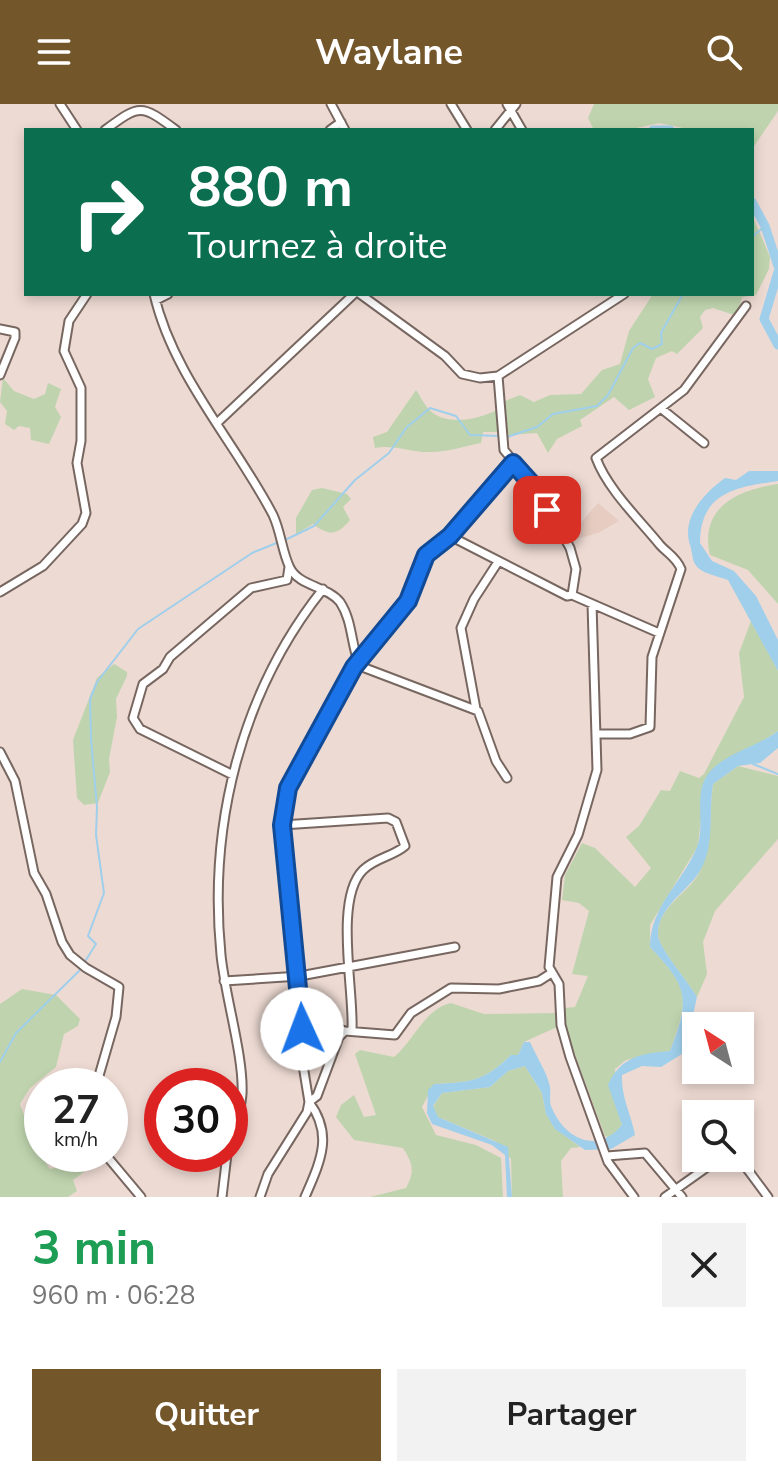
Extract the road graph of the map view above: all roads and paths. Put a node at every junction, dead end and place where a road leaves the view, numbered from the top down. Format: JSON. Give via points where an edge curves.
{"nodes":[{"id":1,"x":60,"y":104,"type":"edge"},
{"id":2,"x":331,"y":104,"type":"edge"},
{"id":3,"x":451,"y":104,"type":"edge"},
{"id":4,"x":516,"y":104,"type":"edge"},
{"id":5,"x":509,"y":108,"type":"edge"},
{"id":6,"x":343,"y":126,"type":"edge"},
{"id":7,"x":76,"y":128,"type":"edge"},
{"id":8,"x":107,"y":128,"type":"edge"},
{"id":9,"x":173,"y":128,"type":"edge"},
{"id":10,"x":466,"y":128,"type":"edge"},
{"id":11,"x":496,"y":128,"type":"edge"},
{"id":12,"x":521,"y":128,"type":"edge"},
{"id":13,"x":86,"y":296,"type":"edge"},
{"id":14,"x":352,"y":296,"type":"edge"},
{"id":15,"x":363,"y":296,"type":"edge"},
{"id":16,"x":621,"y":296,"type":"edge"},
{"id":17,"x":155,"y":297,"type":"edge"},
{"id":18,"x":746,"y":306,"type":"dead end"},
{"id":19,"x":0,"y":329,"type":"edge"},
{"id":20,"x":0,"y":375,"type":"edge"},
{"id":21,"x":498,"y":376,"type":"junction"},
{"id":22,"x":663,"y":410,"type":"junction"},
{"id":23,"x":217,"y":423,"type":"junction"},
{"id":24,"x":704,"y":443,"type":"dead end"},
{"id":25,"x":504,"y":450,"type":"junction"},
{"id":26,"x":513,"y":463,"type":"junction"},
{"id":27,"x":505,"y":472,"type":"junction"},
{"id":28,"x":450,"y":536,"type":"junction"},
{"id":29,"x":498,"y":562,"type":"junction"},
{"id":30,"x":289,"y":567,"type":"junction"},
{"id":31,"x":323,"y":589,"type":"junction"},
{"id":32,"x":0,"y":592,"type":"edge"},
{"id":33,"x":572,"y":595,"type":"junction"},
{"id":34,"x":592,"y":604,"type":"junction"},
{"id":35,"x":659,"y":633,"type":"junction"},
{"id":36,"x":358,"y":663,"type":"junction"},
{"id":37,"x":476,"y":709,"type":"junction"},
{"id":38,"x":597,"y":734,"type":"junction"},
{"id":39,"x":0,"y":752,"type":"edge"},
{"id":40,"x":233,"y":775,"type":"junction"},
{"id":41,"x":507,"y":778,"type":"dead end"},
{"id":42,"x":282,"y":825,"type":"junction"},
{"id":43,"x":455,"y":947,"type":"dead end"},
{"id":44,"x":349,"y":966,"type":"junction"},
{"id":45,"x":550,"y":974,"type":"junction"},
{"id":46,"x":300,"y":976,"type":"junction"},
{"id":47,"x":224,"y":981,"type":"junction"},
{"id":48,"x":303,"y":1017,"type":"junction"},
{"id":49,"x":348,"y":1030,"type":"junction"},
{"id":50,"x":101,"y":1068,"type":"edge"},
{"id":51,"x":238,"y":1068,"type":"edge"},
{"id":52,"x":309,"y":1102,"type":"junction"},
{"id":53,"x":606,"y":1152,"type":"junction"},
{"id":54,"x":120,"y":1172,"type":"edge"},
{"id":55,"x":225,"y":1172,"type":"edge"},
{"id":56,"x":700,"y":1172,"type":"edge"},
{"id":57,"x":749,"y":1172,"type":"edge"},
{"id":58,"x":676,"y":1189,"type":"junction"},
{"id":59,"x":141,"y":1197,"type":"edge"},
{"id":60,"x":222,"y":1197,"type":"edge"},
{"id":61,"x":260,"y":1197,"type":"edge"},
{"id":62,"x":305,"y":1197,"type":"edge"},
{"id":63,"x":634,"y":1197,"type":"edge"},
{"id":64,"x":665,"y":1197,"type":"edge"},
{"id":65,"x":682,"y":1197,"type":"edge"},
{"id":66,"x":768,"y":1197,"type":"edge"}],
"edges":[{"from":1,"to":7,"type":"street"},
{"from":2,"to":6,"type":"street"},
{"from":3,"to":10,"type":"street"},
{"from":4,"to":5,"type":"street"},
{"from":5,"to":11,"type":"street"},
{"from":5,"to":12,"type":"street"},
{"from":8,"to":9,"type":"street","via":[[139,107]]},
{"from":13,"to":32,"type":"street","via":[[69,321],[64,351],[81,388],[77,463],[86,513],[43,566]]},
{"from":14,"to":23,"type":"street"},
{"from":15,"to":21,"type":"street","via":[[462,374]]},
{"from":16,"to":21,"type":"street"},
{"from":17,"to":23,"type":"street","via":[[167,338]]},
{"from":18,"to":22,"type":"street"},
{"from":19,"to":20,"type":"street","via":[[15,332],[15,338]]},
{"from":21,"to":25,"type":"street"},
{"from":22,"to":24,"type":"street"},
{"from":22,"to":35,"type":"street","via":[[596,458],[610,484],[681,569]]},
{"from":23,"to":30,"type":"street","via":[[272,513]]},
{"from":25,"to":26,"type":"street"},
{"from":25,"to":27,"type":"street"},
{"from":26,"to":27,"type":"street"},
{"from":26,"to":33,"type":"street","via":[[539,492],[570,548],[576,569]]},
{"from":27,"to":28,"type":"street"},
{"from":28,"to":29,"type":"street"},
{"from":28,"to":36,"type":"street","via":[[426,555],[408,601]]},
{"from":29,"to":33,"type":"street"},
{"from":29,"to":37,"type":"street","via":[[461,628]]},
{"from":30,"to":31,"type":"street"},
{"from":30,"to":40,"type":"street","via":[[287,580],[251,588],[170,657],[143,684],[133,718],[140,729]]},
{"from":31,"to":36,"type":"street","via":[[340,603],[349,621]]},
{"from":31,"to":40,"type":"street","via":[[304,612],[249,715]]},
{"from":33,"to":34,"type":"street"},
{"from":34,"to":35,"type":"street"},
{"from":34,"to":38,"type":"street"},
{"from":35,"to":38,"type":"street","via":[[652,657],[650,727],[630,734]]},
{"from":36,"to":37,"type":"street"},
{"from":36,"to":42,"type":"street","via":[[288,788]]},
{"from":37,"to":41,"type":"street"},
{"from":38,"to":45,"type":"street","via":[[593,785],[578,835],[557,877]]},
{"from":39,"to":50,"type":"street","via":[[15,781],[34,873],[62,942],[86,968],[119,987]]},
{"from":40,"to":47,"type":"street","via":[[218,867]]},
{"from":42,"to":44,"type":"street","via":[[388,818],[396,822],[405,849],[371,863],[354,881]]},
{"from":42,"to":46,"type":"street"},
{"from":43,"to":44,"type":"street"},
{"from":44,"to":46,"type":"street"},
{"from":44,"to":49,"type":"street"},
{"from":45,"to":49,"type":"street","via":[[499,989],[451,988],[411,1013],[395,1035]]},
{"from":45,"to":53,"type":"street","via":[[559,984],[561,1025]]},
{"from":46,"to":47,"type":"street"},
{"from":46,"to":48,"type":"street"},
{"from":47,"to":51,"type":"street"},
{"from":48,"to":49,"type":"street"},
{"from":48,"to":52,"type":"street","via":[[301,1053]]},
{"from":49,"to":52,"type":"street","via":[[317,1096]]},
{"from":52,"to":61,"type":"street"},
{"from":52,"to":62,"type":"street","via":[[325,1132],[324,1151]]},
{"from":53,"to":58,"type":"street","via":[[645,1153]]},
{"from":53,"to":63,"type":"street","via":[[612,1172]]},
{"from":54,"to":59,"type":"street"},
{"from":55,"to":60,"type":"street"},
{"from":56,"to":58,"type":"street"},
{"from":57,"to":66,"type":"street"},
{"from":58,"to":64,"type":"street"},
{"from":58,"to":65,"type":"street"}]}
